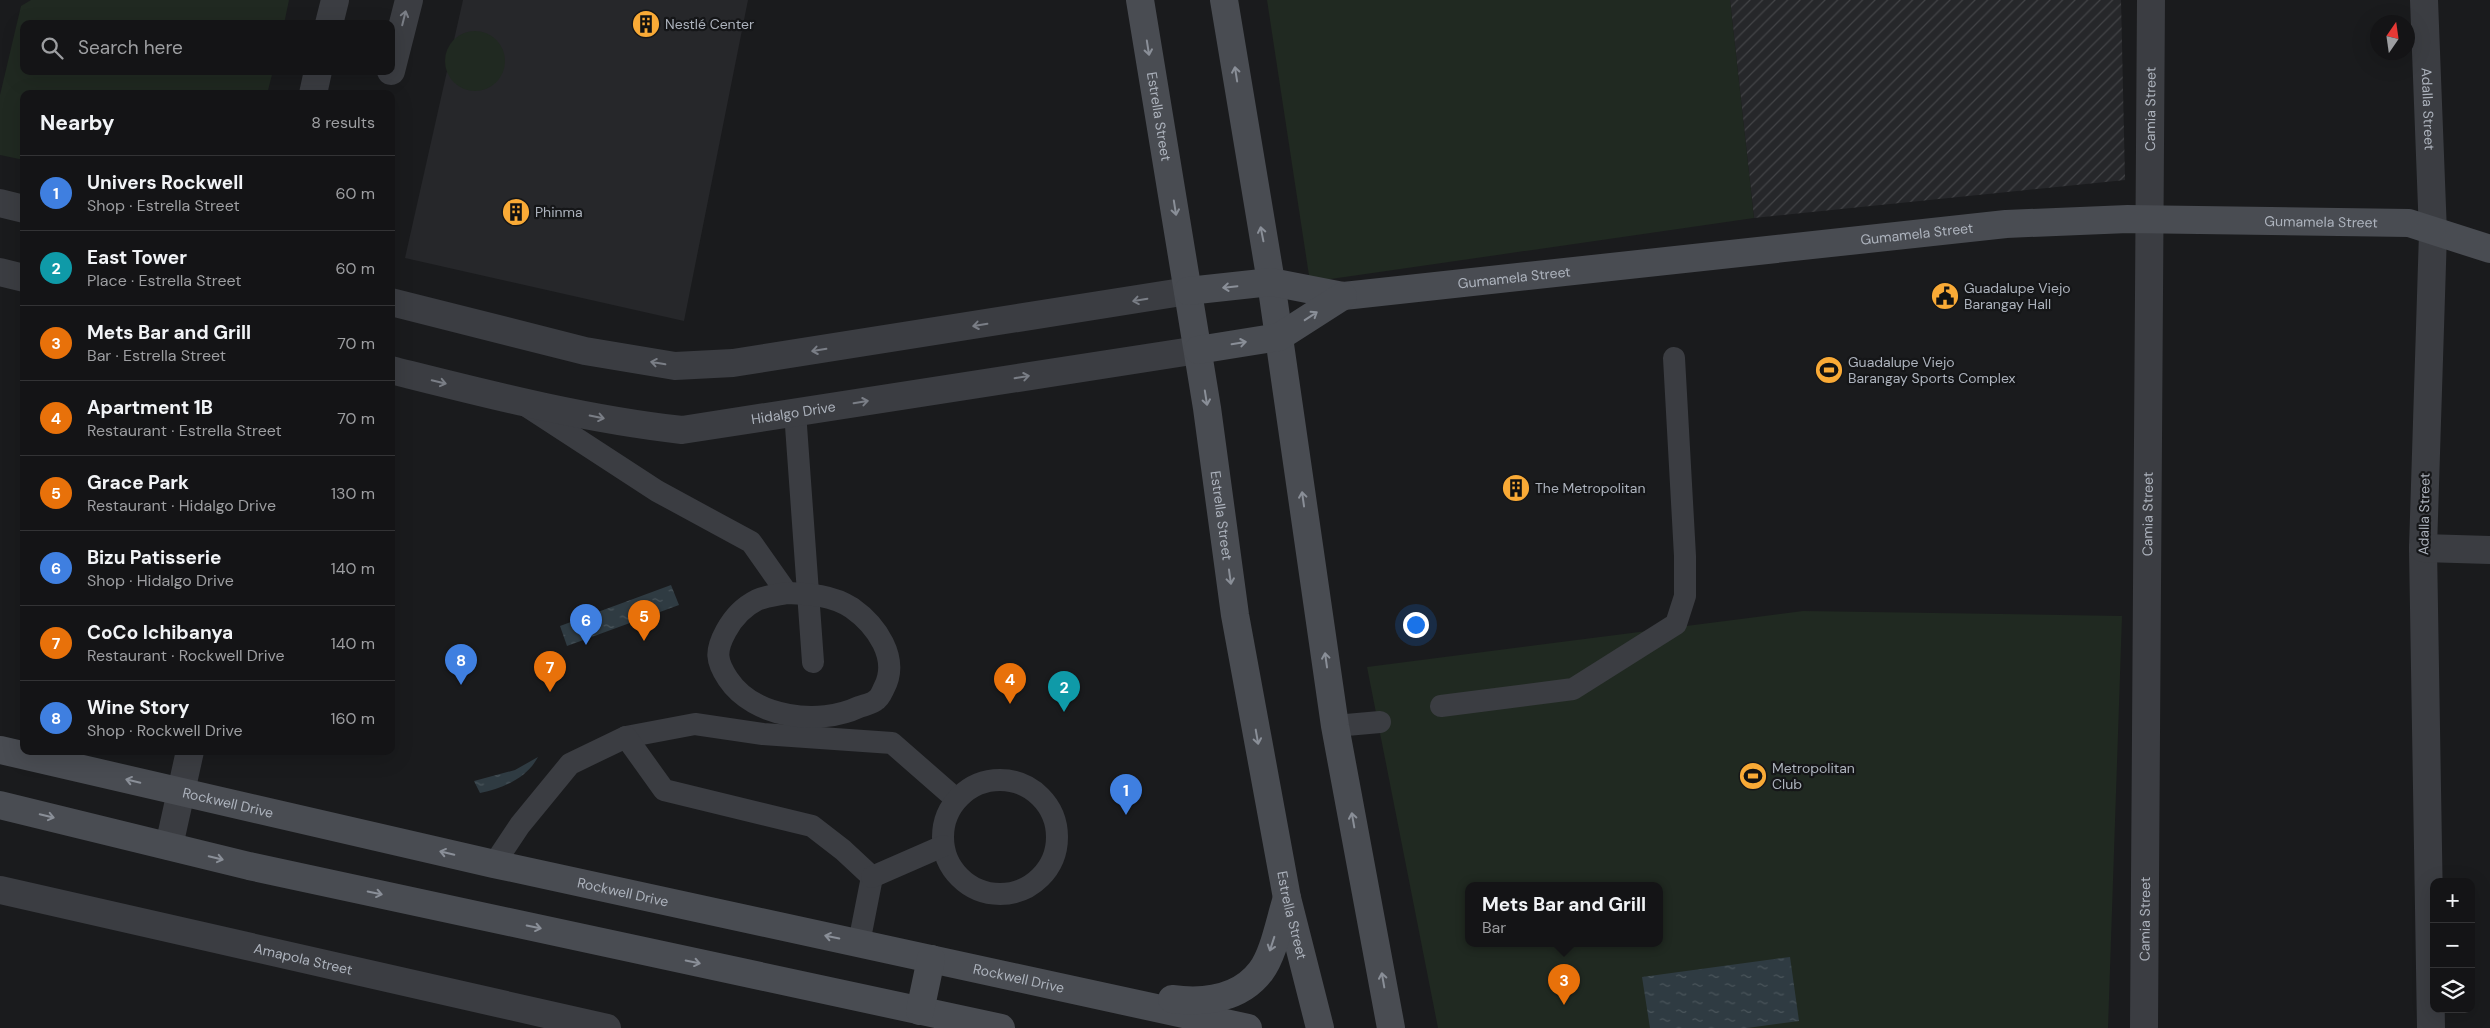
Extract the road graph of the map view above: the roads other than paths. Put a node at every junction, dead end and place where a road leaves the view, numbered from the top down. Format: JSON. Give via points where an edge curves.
{"nodes":[{"id":1,"x":334,"y":0,"type":"edge"},
{"id":2,"x":408,"y":0,"type":"edge"},
{"id":3,"x":1140,"y":0,"type":"edge"},
{"id":4,"x":1224,"y":0,"type":"edge"},
{"id":5,"x":2151,"y":0,"type":"edge"},
{"id":6,"x":2424,"y":0,"type":"edge"},
{"id":7,"x":330,"y":20,"type":"edge"},
{"id":8,"x":395,"y":54,"type":"edge"},
{"id":9,"x":317,"y":75,"type":"edge"},
{"id":10,"x":390,"y":75,"type":"edge"},
{"id":11,"x":314,"y":90,"type":"edge"},
{"id":12,"x":387,"y":90,"type":"edge"},
{"id":13,"x":0,"y":203,"type":"edge"},
{"id":14,"x":20,"y":209,"type":"edge"},
{"id":15,"x":2151,"y":218,"type":"junction"},
{"id":16,"x":2433,"y":233,"type":"junction"},
{"id":17,"x":2490,"y":249,"type":"edge"},
{"id":18,"x":0,"y":272,"type":"edge"},
{"id":19,"x":20,"y":277,"type":"edge"},
{"id":20,"x":1272,"y":282,"type":"junction"},
{"id":21,"x":1188,"y":291,"type":"junction"},
{"id":22,"x":1343,"y":296,"type":"junction"},
{"id":23,"x":395,"y":303,"type":"edge"},
{"id":24,"x":1279,"y":337,"type":"junction"},
{"id":25,"x":1198,"y":350,"type":"junction"},
{"id":26,"x":1674,"y":358,"type":"dead end"},
{"id":27,"x":395,"y":371,"type":"edge"},
{"id":28,"x":522,"y":402,"type":"junction"},
{"id":29,"x":795,"y":412,"type":"junction"},
{"id":30,"x":2423,"y":548,"type":"junction"},
{"id":31,"x":2490,"y":550,"type":"edge"},
{"id":32,"x":787,"y":593,"type":"junction"},
{"id":33,"x":813,"y":662,"type":"dead end"},
{"id":34,"x":1441,"y":706,"type":"dead end"},
{"id":35,"x":1380,"y":722,"type":"dead end"},
{"id":36,"x":1336,"y":726,"type":"junction"},
{"id":37,"x":626,"y":737,"type":"junction"},
{"id":38,"x":0,"y":750,"type":"edge"},
{"id":39,"x":20,"y":755,"type":"edge"},
{"id":40,"x":21,"y":755,"type":"edge"},
{"id":41,"x":189,"y":755,"type":"edge"},
{"id":42,"x":180,"y":792,"type":"junction"},
{"id":43,"x":956,"y":799,"type":"junction"},
{"id":44,"x":0,"y":805,"type":"edge"},
{"id":45,"x":169,"y":846,"type":"junction"},
{"id":46,"x":943,"y":846,"type":"junction"},
{"id":47,"x":494,"y":864,"type":"junction"},
{"id":48,"x":872,"y":877,"type":"junction"},
{"id":49,"x":0,"y":890,"type":"edge"},
{"id":50,"x":1287,"y":898,"type":"junction"},
{"id":51,"x":859,"y":943,"type":"junction"},
{"id":52,"x":931,"y":959,"type":"junction"},
{"id":53,"x":1081,"y":992,"type":"junction"},
{"id":54,"x":920,"y":1011,"type":"junction"},
{"id":55,"x":607,"y":1028,"type":"edge"},
{"id":56,"x":1001,"y":1028,"type":"edge"},
{"id":57,"x":1248,"y":1028,"type":"edge"},
{"id":58,"x":1320,"y":1028,"type":"edge"},
{"id":59,"x":1392,"y":1028,"type":"edge"},
{"id":60,"x":2144,"y":1028,"type":"edge"},
{"id":61,"x":2431,"y":1028,"type":"edge"}],
"edges":[{"from":1,"to":7,"type":"street"},
{"from":8,"to":2,"type":"street","one_way":true},
{"from":3,"to":21,"type":"main road","name":"Estrella Street","one_way":true},
{"from":20,"to":4,"type":"main road","one_way":true},
{"from":5,"to":15,"type":"street","name":"Camia Street"},
{"from":6,"to":16,"type":"street","name":"Adalla Street"},
{"from":9,"to":11,"type":"street"},
{"from":10,"to":12,"type":"street"},
{"from":13,"to":14,"type":"street"},
{"from":15,"to":16,"type":"main road","name":"Gumamela Street","via":[[2409,224]]},
{"from":15,"to":22,"type":"main road","name":"Gumamela Street","via":[[2006,224]]},
{"from":15,"to":60,"type":"street","name":"Camia Street"},
{"from":16,"to":17,"type":"main road","name":"Gumamela Street"},
{"from":16,"to":30,"type":"street","name":"Adalla Street"},
{"from":18,"to":19,"type":"street"},
{"from":20,"to":21,"type":"main road","name":"Gumamela Street","one_way":true},
{"from":20,"to":22,"type":"main road","name":"Gumamela Street"},
{"from":20,"to":24,"type":"main road"},
{"from":21,"to":23,"type":"street","one_way":true,"via":[[733,363],[675,366],[585,351]]},
{"from":21,"to":25,"type":"main road","name":"Estrella Street"},
{"from":24,"to":22,"type":"main road","name":"Gumamela Street","one_way":true},
{"from":25,"to":24,"type":"main road","name":"Gumamela Street","one_way":true},
{"from":36,"to":24,"type":"main road","one_way":true},
{"from":29,"to":25,"type":"street","name":"Hidalgo Drive","one_way":true},
{"from":25,"to":50,"type":"main road","name":"Estrella Street","one_way":true,"via":[[1235,615]]},
{"from":26,"to":34,"type":"lane","via":[[1685,556],[1685,596],[1676,624],[1573,689]]},
{"from":27,"to":28,"type":"street","name":"Hidalgo Drive","one_way":true},
{"from":28,"to":29,"type":"street","name":"Hidalgo Drive","one_way":true,"via":[[633,425],[682,430]]},
{"from":28,"to":32,"type":"lane","via":[[657,491],[751,542]]},
{"from":29,"to":33,"type":"lane"},
{"from":30,"to":31,"type":"street"},
{"from":30,"to":61,"type":"street","name":"Adalla Street"},
{"from":32,"to":32,"type":"lane","bridge":true,"via":[[757,600],[733,618],[720,643],[718,664],[734,688],[760,706],[790,715],[818,717],[847,713],[877,700],[888,681],[889,667],[888,653],[875,628],[851,608],[820,594]]},
{"from":35,"to":36,"type":"lane"},
{"from":59,"to":36,"type":"main road","one_way":true},
{"from":37,"to":43,"type":"lane","via":[[695,724],[764,734],[892,743]]},
{"from":37,"to":47,"type":"lane","via":[[570,764],[520,825]]},
{"from":37,"to":48,"type":"lane","via":[[664,790],[812,826]]},
{"from":39,"to":38,"type":"main road","name":"Rockwell Drive","one_way":true},
{"from":42,"to":40,"type":"main road","name":"Rockwell Drive","one_way":true},
{"from":41,"to":42,"type":"street"},
{"from":42,"to":45,"type":"street"},
{"from":47,"to":42,"type":"main road","name":"Rockwell Drive","one_way":true},
{"from":43,"to":46,"type":"lane","via":[[947,813]]},
{"from":43,"to":46,"type":"lane","via":[[972,787],[990,780],[1010,781],[1028,787],[1043,799],[1053,815],[1058,834],[1055,853],[1047,871],[1033,884],[1016,893],[996,895],[977,890],[961,880],[949,864]]},
{"from":44,"to":45,"type":"main road","one_way":true},
{"from":45,"to":54,"type":"main road","one_way":true},
{"from":46,"to":48,"type":"lane"},
{"from":51,"to":47,"type":"main road","name":"Rockwell Drive","one_way":true},
{"from":48,"to":51,"type":"lane"},
{"from":49,"to":55,"type":"street","name":"Amapola Street"},
{"from":50,"to":53,"type":"main road","one_way":true,"via":[[1262,970],[1249,984],[1222,998],[1195,1002]]},
{"from":50,"to":58,"type":"main road","name":"Estrella Street"},
{"from":51,"to":52,"type":"main road","name":"Rockwell Drive"},
{"from":52,"to":53,"type":"main road","name":"Rockwell Drive"},
{"from":52,"to":54,"type":"main road"},
{"from":53,"to":57,"type":"main road","name":"Rockwell Drive"},
{"from":54,"to":56,"type":"main road"}]}
